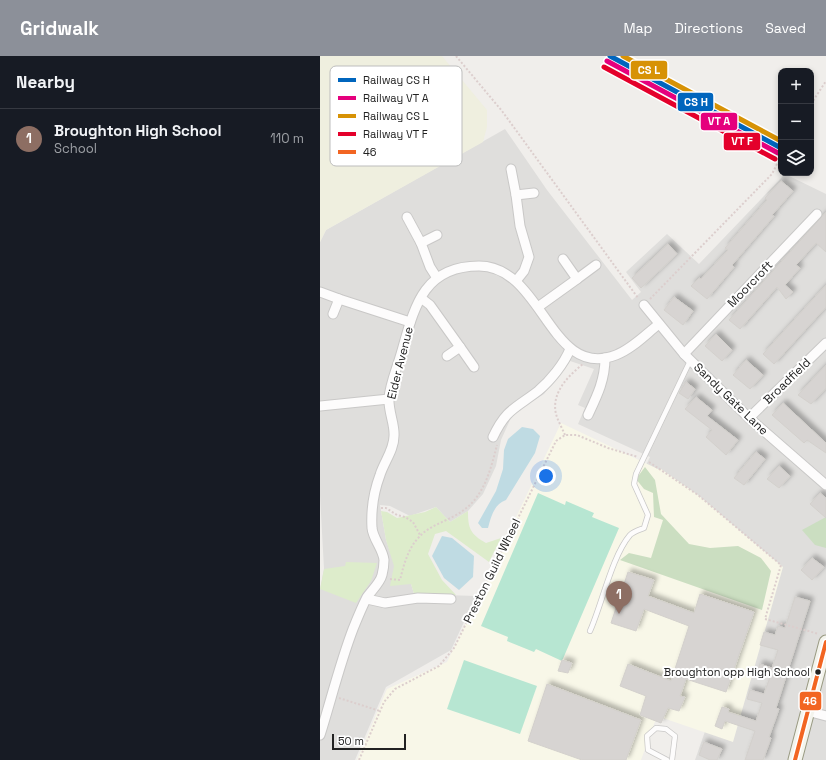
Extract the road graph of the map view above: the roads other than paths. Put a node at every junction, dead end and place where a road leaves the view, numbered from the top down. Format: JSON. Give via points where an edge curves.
{"nodes":[{"id":1,"x":511,"y":169,"type":"dead end"},
{"id":2,"x":534,"y":193,"type":"dead end"},
{"id":3,"x":516,"y":195,"type":"junction"},
{"id":4,"x":816,"y":214,"type":"dead end"},
{"id":5,"x":407,"y":217,"type":"dead end"},
{"id":6,"x":437,"y":235,"type":"dead end"},
{"id":7,"x":421,"y":243,"type":"junction"},
{"id":8,"x":563,"y":259,"type":"dead end"},
{"id":9,"x":596,"y":265,"type":"dead end"},
{"id":10,"x":437,"y":278,"type":"junction"},
{"id":11,"x":577,"y":278,"type":"junction"},
{"id":12,"x":516,"y":281,"type":"junction"},
{"id":13,"x":320,"y":292,"type":"edge"},
{"id":14,"x":421,"y":298,"type":"junction"},
{"id":15,"x":339,"y":299,"type":"junction"},
{"id":16,"x":644,"y":305,"type":"road end"},
{"id":17,"x":538,"y":307,"type":"junction"},
{"id":18,"x":333,"y":314,"type":"dead end"},
{"id":19,"x":410,"y":322,"type":"junction"},
{"id":20,"x":659,"y":324,"type":"junction"},
{"id":21,"x":826,"y":343,"type":"edge"},
{"id":22,"x":460,"y":347,"type":"junction"},
{"id":23,"x":570,"y":349,"type":"junction"},
{"id":24,"x":446,"y":356,"type":"dead end"},
{"id":25,"x":687,"y":357,"type":"junction"},
{"id":26,"x":605,"y":358,"type":"junction"},
{"id":27,"x":474,"y":367,"type":"dead end"},
{"id":28,"x":388,"y":399,"type":"junction"},
{"id":29,"x":320,"y":406,"type":"edge"},
{"id":30,"x":588,"y":415,"type":"dead end"},
{"id":31,"x":749,"y":418,"type":"junction"},
{"id":32,"x":493,"y":437,"type":"road end"},
{"id":33,"x":826,"y":485,"type":"edge"},
{"id":34,"x":367,"y":599,"type":"junction"},
{"id":35,"x":451,"y":599,"type":"dead end"},
{"id":36,"x":590,"y":631,"type":"dead end"},
{"id":37,"x":826,"y":642,"type":"edge"},
{"id":38,"x":807,"y":711,"type":"junction"},
{"id":39,"x":826,"y":716,"type":"edge"},
{"id":40,"x":320,"y":735,"type":"edge"},
{"id":41,"x":667,"y":760,"type":"edge"},
{"id":42,"x":672,"y":760,"type":"edge"},
{"id":43,"x":795,"y":760,"type":"edge"}],
"edges":[{"from":1,"to":3,"type":"street"},
{"from":2,"to":3,"type":"street"},
{"from":3,"to":12,"type":"street","via":[[520,226],[529,257],[524,271]]},
{"from":4,"to":25,"type":"street","name":"Moorcroft"},
{"from":5,"to":7,"type":"street"},
{"from":6,"to":7,"type":"street"},
{"from":7,"to":10,"type":"street"},
{"from":8,"to":11,"type":"street"},
{"from":9,"to":11,"type":"street"},
{"from":10,"to":12,"type":"street","name":"Eider Avenue","via":[[457,269],[484,266]]},
{"from":10,"to":14,"type":"street","name":"Eider Avenue","via":[[427,287]]},
{"from":11,"to":17,"type":"street"},
{"from":12,"to":17,"type":"street","name":"Eider Avenue","via":[[530,294]]},
{"from":13,"to":15,"type":"street"},
{"from":14,"to":19,"type":"street","name":"Eider Avenue"},
{"from":14,"to":22,"type":"street","via":[[430,305]]},
{"from":15,"to":18,"type":"street"},
{"from":15,"to":19,"type":"street"},
{"from":16,"to":20,"type":"street","name":"Sandy Gate Lane"},
{"from":17,"to":23,"type":"street","name":"Eider Avenue","via":[[554,332]]},
{"from":19,"to":28,"type":"street","name":"Eider Avenue"},
{"from":20,"to":25,"type":"street","name":"Sandy Gate Lane"},
{"from":20,"to":26,"type":"street","name":"Eider Avenue","via":[[628,348]]},
{"from":21,"to":31,"type":"street","name":"Broadfield"},
{"from":22,"to":24,"type":"street"},
{"from":22,"to":27,"type":"street"},
{"from":23,"to":26,"type":"street","name":"Eider Avenue","via":[[585,356]]},
{"from":23,"to":32,"type":"street","via":[[566,358],[540,390],[507,413]]},
{"from":25,"to":31,"type":"street","name":"Sandy Gate Lane"},
{"from":25,"to":36,"type":"lane","via":[[634,484],[648,515],[644,528],[631,534],[620,550]]},
{"from":26,"to":30,"type":"street","via":[[601,388]]},
{"from":28,"to":29,"type":"street"},
{"from":28,"to":34,"type":"street","name":"Eider Avenue","via":[[394,437],[390,453],[379,476],[372,530],[384,559],[381,578]]},
{"from":31,"to":33,"type":"street","name":"Sandy Gate Lane"},
{"from":34,"to":35,"type":"street","via":[[385,603],[418,598]]},
{"from":34,"to":40,"type":"street","name":"Eider Avenue","via":[[353,630]]},
{"from":37,"to":38,"type":"main road"},
{"from":38,"to":39,"type":"street"},
{"from":38,"to":43,"type":"main road"},
{"from":41,"to":42,"type":"lane","via":[[648,750],[647,736],[656,728],[666,729],[675,736]]}]}
